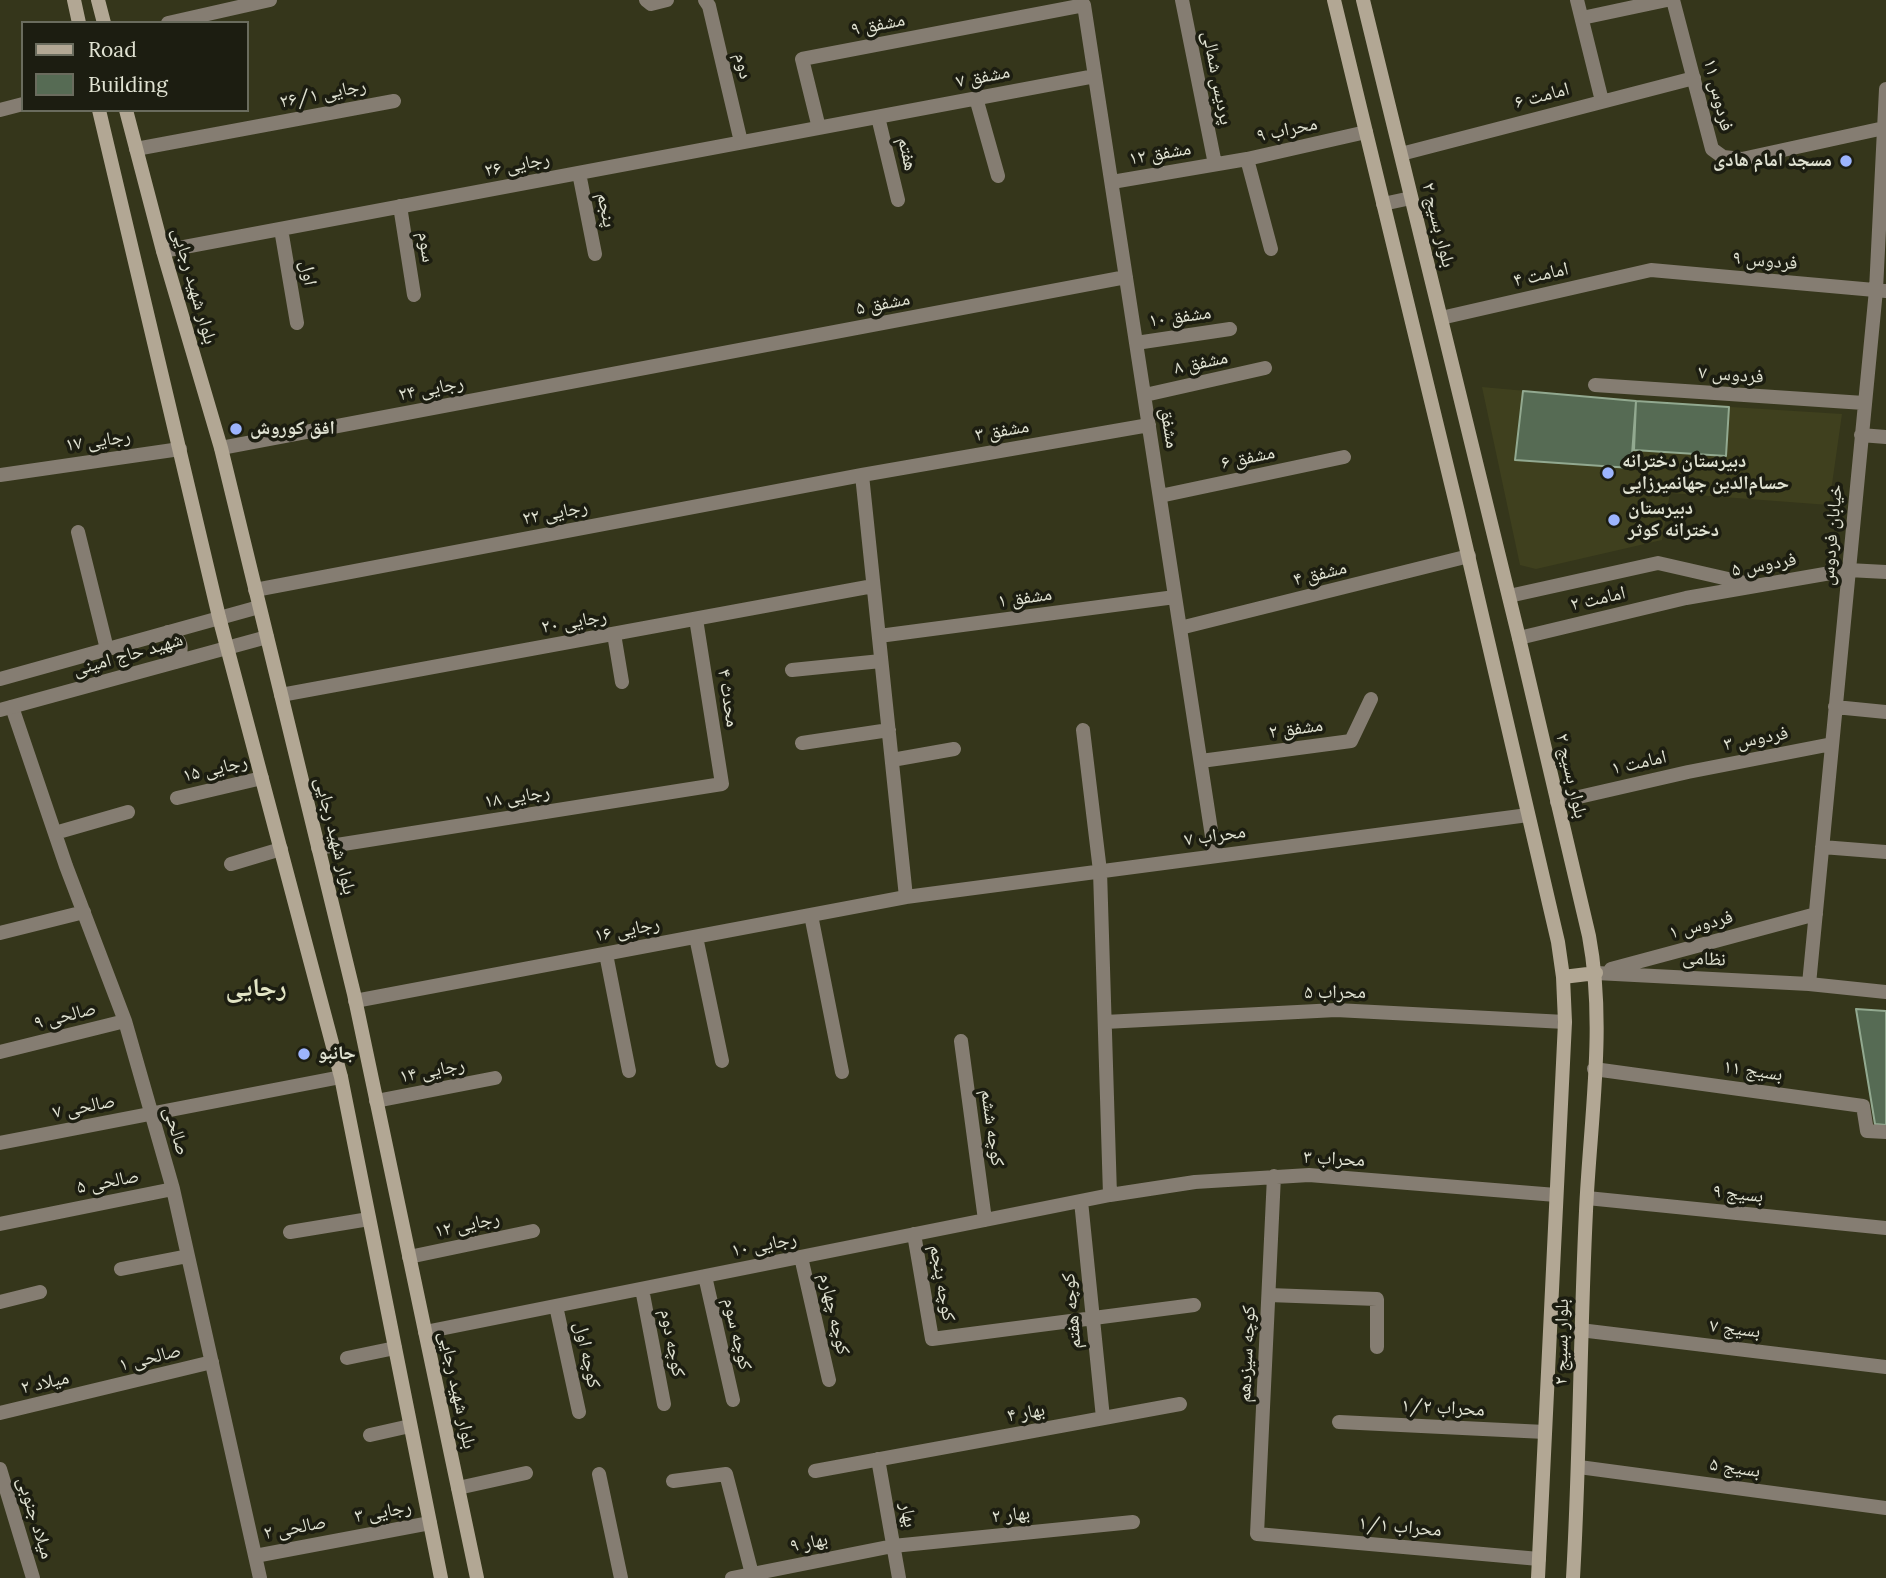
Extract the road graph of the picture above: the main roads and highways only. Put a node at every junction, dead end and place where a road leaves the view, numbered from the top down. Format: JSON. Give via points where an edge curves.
{"nodes":[{"id":1,"x":74,"y":0,"type":"edge"},
{"id":2,"x":99,"y":0,"type":"edge"},
{"id":3,"x":1334,"y":0,"type":"edge"},
{"id":4,"x":1363,"y":0,"type":"edge"},
{"id":5,"x":79,"y":21,"type":"edge"},
{"id":6,"x":104,"y":21,"type":"edge"},
{"id":7,"x":99,"y":112,"type":"edge"},
{"id":8,"x":127,"y":112,"type":"edge"},
{"id":9,"x":1596,"y":973,"type":"junction"},
{"id":10,"x":1563,"y":977,"type":"junction"},
{"id":11,"x":441,"y":1578,"type":"edge"},
{"id":12,"x":477,"y":1578,"type":"edge"},
{"id":13,"x":1538,"y":1578,"type":"edge"},
{"id":14,"x":1573,"y":1578,"type":"edge"}],
"edges":[{"from":1,"to":5,"type":"main road"},
{"from":2,"to":6,"type":"main road"},
{"from":3,"to":10,"type":"main road","name":"بلوار بسیج ۲","via":[[1469,556]]},
{"from":4,"to":9,"type":"main road","name":"بلوار بسیج ۲"},
{"from":7,"to":11,"type":"main road","via":[[219,617],[341,1077]]},
{"from":8,"to":12,"type":"main road","name":"بلوار شهید رجایی","via":[[221,448],[355,1001]]},
{"from":9,"to":10,"type":"main road"},
{"from":9,"to":14,"type":"main road","name":"بلوار بسیج ۲"},
{"from":10,"to":13,"type":"main road","name":"بلوار بسیج ۲","via":[[1565,1022]]}]}
